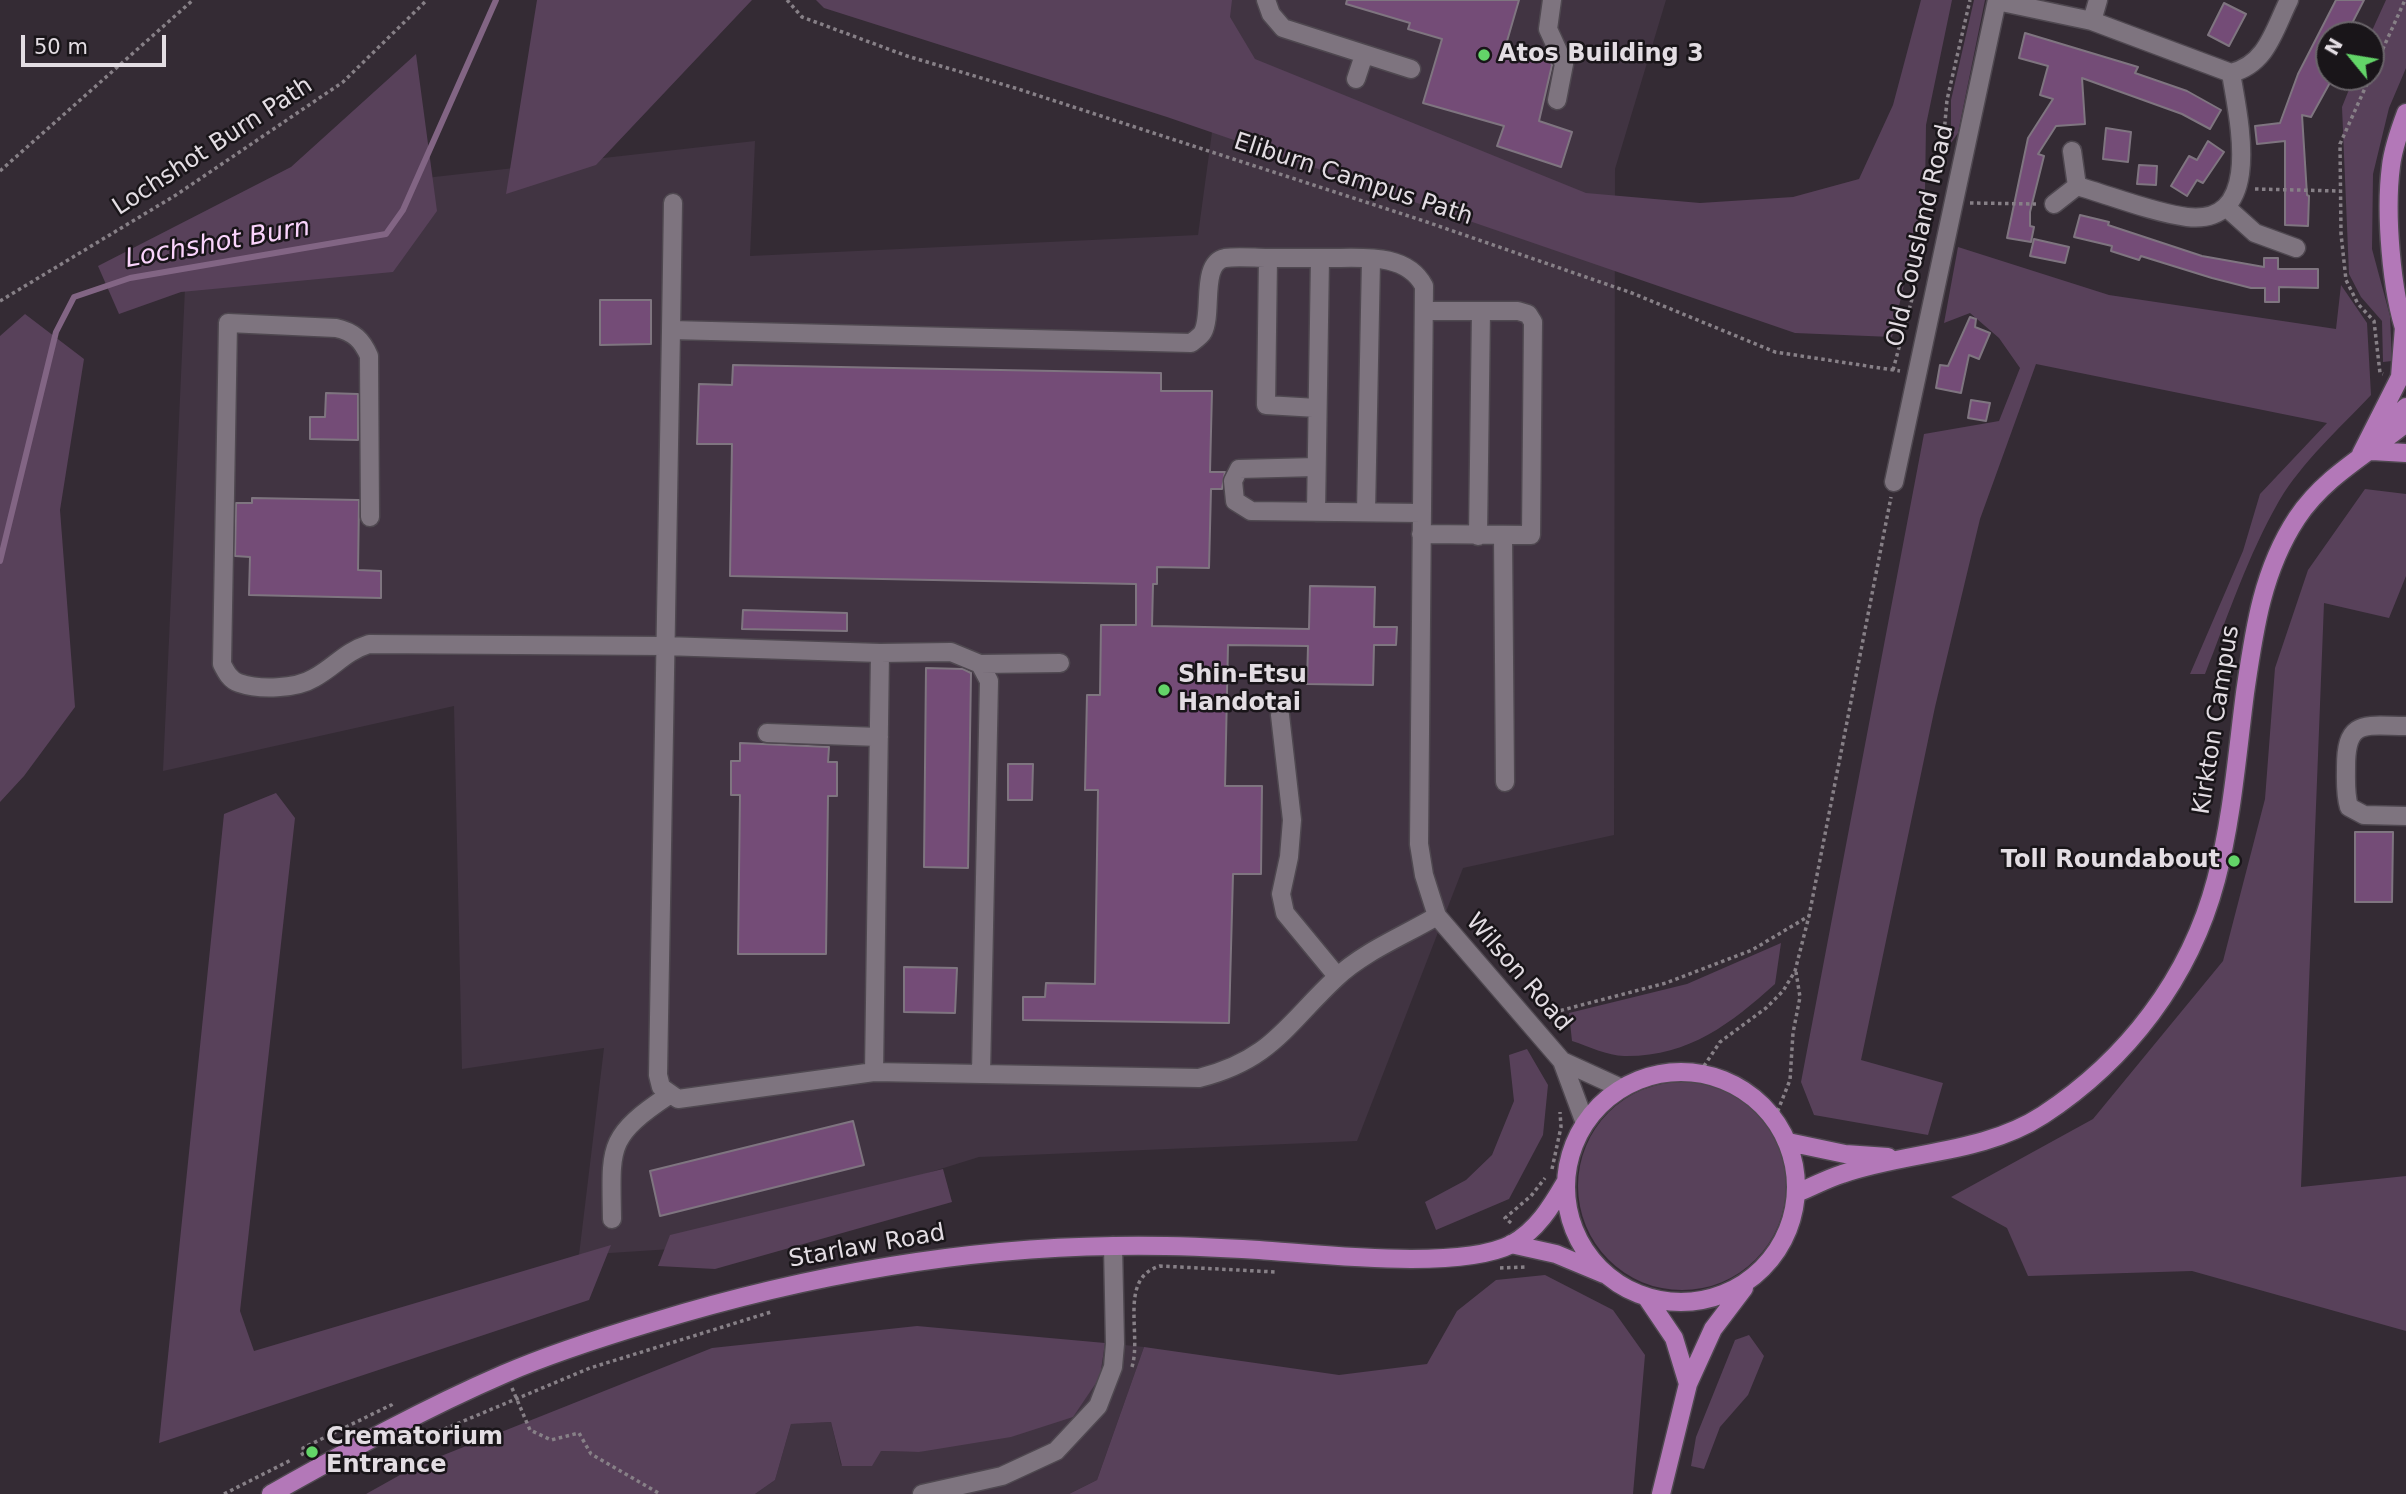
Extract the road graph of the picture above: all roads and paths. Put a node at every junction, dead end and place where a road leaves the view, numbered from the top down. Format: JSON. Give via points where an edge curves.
{"nodes":[{"id":1,"x":193,"y":0,"type":"edge"},
{"id":2,"x":427,"y":0,"type":"edge"},
{"id":3,"x":788,"y":0,"type":"edge"},
{"id":4,"x":1266,"y":0,"type":"edge"},
{"id":5,"x":1552,"y":0,"type":"edge"},
{"id":6,"x":1970,"y":0,"type":"edge"},
{"id":7,"x":1997,"y":0,"type":"edge"},
{"id":8,"x":2098,"y":0,"type":"edge"},
{"id":9,"x":2289,"y":0,"type":"edge"},
{"id":10,"x":2405,"y":0,"type":"edge"},
{"id":11,"x":2092,"y":21,"type":"junction"},
{"id":12,"x":2385,"y":45,"type":"edge"},
{"id":13,"x":1364,"y":55,"type":"junction"},
{"id":14,"x":1412,"y":69,"type":"dead end"},
{"id":15,"x":2231,"y":73,"type":"junction"},
{"id":16,"x":1356,"y":79,"type":"dead end"},
{"id":17,"x":2364,"y":91,"type":"edge"},
{"id":18,"x":1557,"y":100,"type":"dead end"},
{"id":19,"x":2406,"y":113,"type":"edge"},
{"id":20,"x":2072,"y":151,"type":"dead end"},
{"id":21,"x":0,"y":171,"type":"edge"},
{"id":22,"x":1940,"y":180,"type":"dead end"},
{"id":23,"x":2077,"y":186,"type":"junction"},
{"id":24,"x":2235,"y":188,"type":"junction"},
{"id":25,"x":2340,"y":191,"type":"junction"},
{"id":26,"x":1956,"y":197,"type":"junction"},
{"id":27,"x":673,"y":203,"type":"dead end"},
{"id":28,"x":2054,"y":204,"type":"joint"},
{"id":29,"x":2226,"y":207,"type":"junction"},
{"id":30,"x":2296,"y":248,"type":"dead end"},
{"id":31,"x":1268,"y":258,"type":"junction"},
{"id":32,"x":1320,"y":258,"type":"junction"},
{"id":33,"x":1371,"y":260,"type":"junction"},
{"id":34,"x":1918,"y":276,"type":"dead end"},
{"id":35,"x":2402,"y":294,"type":"edge"},
{"id":36,"x":0,"y":301,"type":"edge"},
{"id":37,"x":1425,"y":311,"type":"junction"},
{"id":38,"x":1481,"y":311,"type":"junction"},
{"id":39,"x":670,"y":330,"type":"junction"},
{"id":40,"x":2405,"y":331,"type":"edge"},
{"id":41,"x":1893,"y":370,"type":"junction"},
{"id":42,"x":1915,"y":375,"type":"junction"},
{"id":43,"x":2400,"y":377,"type":"junction"},
{"id":44,"x":2406,"y":407,"type":"edge"},
{"id":45,"x":1317,"y":408,"type":"junction"},
{"id":46,"x":2406,"y":423,"type":"edge"},
{"id":47,"x":2366,"y":450,"type":"junction"},
{"id":48,"x":2406,"y":453,"type":"edge"},
{"id":49,"x":1316,"y":467,"type":"junction"},
{"id":50,"x":1894,"y":482,"type":"joint"},
{"id":51,"x":1316,"y":512,"type":"junction"},
{"id":52,"x":1367,"y":512,"type":"junction"},
{"id":53,"x":1422,"y":513,"type":"junction"},
{"id":54,"x":370,"y":517,"type":"dead end"},
{"id":55,"x":1421,"y":534,"type":"junction"},
{"id":56,"x":1478,"y":536,"type":"junction"},
{"id":57,"x":1503,"y":536,"type":"junction"},
{"id":58,"x":664,"y":646,"type":"junction"},
{"id":59,"x":880,"y":653,"type":"junction"},
{"id":60,"x":1060,"y":663,"type":"dead end"},
{"id":61,"x":980,"y":664,"type":"junction"},
{"id":62,"x":1280,"y":715,"type":"dead end"},
{"id":63,"x":2406,"y":726,"type":"edge"},
{"id":64,"x":767,"y":733,"type":"dead end"},
{"id":65,"x":879,"y":737,"type":"junction"},
{"id":66,"x":1504,"y":782,"type":"dead end"},
{"id":67,"x":2406,"y":816,"type":"edge"},
{"id":68,"x":1437,"y":916,"type":"junction"},
{"id":69,"x":1808,"y":916,"type":"junction"},
{"id":70,"x":1795,"y":970,"type":"junction"},
{"id":71,"x":1337,"y":976,"type":"junction"},
{"id":72,"x":1523,"y":1018,"type":"junction"},
{"id":73,"x":1562,"y":1061,"type":"junction"},
{"id":74,"x":874,"y":1072,"type":"junction"},
{"id":75,"x":1700,"y":1072,"type":"junction"},
{"id":76,"x":981,"y":1074,"type":"junction"},
{"id":77,"x":1621,"y":1088,"type":"junction"},
{"id":78,"x":669,"y":1095,"type":"junction"},
{"id":79,"x":1775,"y":1118,"type":"junction"},
{"id":80,"x":1585,"y":1123,"type":"junction"},
{"id":81,"x":1788,"y":1142,"type":"junction"},
{"id":82,"x":1908,"y":1158,"type":"junction"},
{"id":83,"x":1565,"y":1183,"type":"junction"},
{"id":84,"x":1797,"y":1193,"type":"junction"},
{"id":85,"x":612,"y":1219,"type":"dead end"},
{"id":86,"x":1511,"y":1244,"type":"junction"},
{"id":87,"x":1113,"y":1246,"type":"junction"},
{"id":88,"x":1607,"y":1276,"type":"junction"},
{"id":89,"x":1747,"y":1285,"type":"junction"},
{"id":90,"x":1647,"y":1298,"type":"junction"},
{"id":91,"x":505,"y":1373,"type":"junction"},
{"id":92,"x":1688,"y":1384,"type":"junction"},
{"id":93,"x":972,"y":1489,"type":"edge"},
{"id":94,"x":271,"y":1494,"type":"edge"},
{"id":95,"x":660,"y":1494,"type":"edge"},
{"id":96,"x":922,"y":1494,"type":"edge"},
{"id":97,"x":1661,"y":1494,"type":"edge"}],
"edges":[{"from":1,"to":21,"type":"path"},
{"from":2,"to":36,"type":"path","name":"Lochshot Burn Path","via":[[343,82],[176,195]]},
{"from":3,"to":41,"type":"path","name":"Eliburn Campus Path","via":[[802,17],[907,56],[1423,221],[1632,293],[1775,352]]},
{"from":4,"to":13,"type":"street","via":[[1283,28]]},
{"from":5,"to":18,"type":"street","via":[[1548,29],[1564,64]]},
{"from":6,"to":22,"type":"path","via":[[1947,100]]},
{"from":7,"to":11,"type":"street"},
{"from":7,"to":26,"type":"street","name":"Old Cousland Road"},
{"from":8,"to":11,"type":"street"},
{"from":9,"to":15,"type":"street","via":[[2255,63]]},
{"from":10,"to":12,"type":"path"},
{"from":11,"to":15,"type":"street"},
{"from":13,"to":14,"type":"street"},
{"from":13,"to":16,"type":"street"},
{"from":15,"to":24,"type":"street","via":[[2242,138],[2242,168]]},
{"from":17,"to":25,"type":"path","via":[[2340,144]]},
{"from":19,"to":35,"type":"main road","via":[[2391,165],[2390,232]]},
{"from":20,"to":23,"type":"street"},
{"from":23,"to":28,"type":"street"},
{"from":23,"to":29,"type":"street","via":[[2187,217],[2213,215]]},
{"from":24,"to":25,"type":"path"},
{"from":24,"to":29,"type":"street"},
{"from":25,"to":43,"type":"path","via":[[2346,280],[2358,304],[2374,321],[2380,373]]},
{"from":26,"to":28,"type":"path","via":[[1973,204]]},
{"from":26,"to":42,"type":"street","name":"Old Cousland Road"},
{"from":27,"to":39,"type":"street"},
{"from":29,"to":30,"type":"street","via":[[2255,233]]},
{"from":31,"to":32,"type":"street"},
{"from":31,"to":39,"type":"street","via":[[1224,258],[1215,263],[1210,270],[1203,332],[1191,343]]},
{"from":31,"to":45,"type":"street","via":[[1266,405]]},
{"from":32,"to":33,"type":"street"},
{"from":32,"to":45,"type":"street"},
{"from":33,"to":37,"type":"street","via":[[1397,261],[1417,273],[1424,286]]},
{"from":33,"to":52,"type":"street"},
{"from":34,"to":41,"type":"path"},
{"from":35,"to":40,"type":"main road","via":[[2396,305]]},
{"from":37,"to":38,"type":"street"},
{"from":37,"to":53,"type":"street"},
{"from":38,"to":56,"type":"street"},
{"from":38,"to":57,"type":"street","via":[[1518,311],[1533,322],[1531,536]]},
{"from":39,"to":58,"type":"street"},
{"from":40,"to":43,"type":"main road"},
{"from":41,"to":42,"type":"path","name":"Eliburn Campus Path"},
{"from":42,"to":50,"type":"street","name":"Old Cousland Road"},
{"from":43,"to":47,"type":"main road"},
{"from":44,"to":47,"type":"main road","name":"Kirkton Campus"},
{"from":45,"to":49,"type":"street"},
{"from":46,"to":47,"type":"main road","name":"Kirkton Campus"},
{"from":47,"to":48,"type":"main road"},
{"from":47,"to":82,"type":"main road","name":"Kirkton Campus","via":[[2298,516],[2268,573],[2253,636],[2217,880],[2174,984],[2109,1066],[2042,1116],[1970,1147]]},
{"from":49,"to":51,"type":"street"},
{"from":49,"to":51,"type":"street","via":[[1239,469],[1232,489],[1235,501],[1251,511]]},
{"from":50,"to":69,"type":"path"},
{"from":51,"to":52,"type":"street"},
{"from":52,"to":53,"type":"street"},
{"from":53,"to":55,"type":"street"},
{"from":54,"to":58,"type":"street","via":[[369,356],[363,342],[350,331],[336,328],[228,323],[222,664],[238,683],[291,685],[313,679],[350,650],[369,644]]},
{"from":55,"to":56,"type":"street"},
{"from":55,"to":68,"type":"street","via":[[1419,844]]},
{"from":56,"to":57,"type":"street"},
{"from":57,"to":66,"type":"street"},
{"from":58,"to":59,"type":"street"},
{"from":58,"to":78,"type":"street","via":[[658,1074]]},
{"from":59,"to":61,"type":"street","via":[[951,652]]},
{"from":59,"to":65,"type":"street"},
{"from":60,"to":61,"type":"street"},
{"from":61,"to":76,"type":"street","via":[[989,681]]},
{"from":62,"to":71,"type":"street","via":[[1292,820],[1281,894],[1285,913]]},
{"from":63,"to":67,"type":"street","via":[[2369,726],[2350,735],[2346,796],[2349,807],[2364,815]]},
{"from":64,"to":65,"type":"street"},
{"from":65,"to":74,"type":"street"},
{"from":68,"to":71,"type":"street"},
{"from":68,"to":72,"type":"street","name":"Wilson Road"},
{"from":69,"to":70,"type":"path"},
{"from":69,"to":72,"type":"path","via":[[1752,950],[1666,983]]},
{"from":70,"to":75,"type":"path","via":[[1766,1008],[1720,1042]]},
{"from":70,"to":79,"type":"path","via":[[1800,997],[1790,1080]]},
{"from":71,"to":76,"type":"street","via":[[1277,1040],[1225,1072],[1173,1079]]},
{"from":72,"to":73,"type":"street","name":"Wilson Road"},
{"from":73,"to":77,"type":"street","name":"Wilson Road"},
{"from":73,"to":80,"type":"street","name":"Wilson Road"},
{"from":74,"to":76,"type":"street"},
{"from":74,"to":78,"type":"street","via":[[688,1099]]},
{"from":75,"to":77,"type":"main road","via":[[1664,1072]]},
{"from":75,"to":79,"type":"main road","via":[[1731,1082]]},
{"from":77,"to":80,"type":"main road"},
{"from":78,"to":85,"type":"street","via":[[638,1115],[620,1135],[611,1155]]},
{"from":79,"to":81,"type":"main road"},
{"from":80,"to":83,"type":"main road","via":[[1572,1150]]},
{"from":81,"to":82,"type":"main road","via":[[1844,1154]]},
{"from":81,"to":84,"type":"main road"},
{"from":82,"to":84,"type":"main road","via":[[1843,1174]]},
{"from":83,"to":86,"type":"main road","via":[[1545,1218]]},
{"from":83,"to":88,"type":"main road","via":[[1567,1213],[1578,1241]]},
{"from":84,"to":89,"type":"main road","via":[[1789,1227],[1772,1258]]},
{"from":86,"to":87,"type":"main road","name":"Starlaw Road","via":[[1445,1258]]},
{"from":86,"to":88,"type":"main road","via":[[1556,1254]]},
{"from":87,"to":91,"type":"main road","name":"Starlaw Road","via":[[944,1257],[825,1275],[625,1330]]},
{"from":87,"to":93,"type":"street","via":[[1114,1355],[1098,1406],[1056,1451]]},
{"from":88,"to":90,"type":"main road"},
{"from":89,"to":90,"type":"main road","via":[[1718,1298],[1692,1302]]},
{"from":89,"to":92,"type":"main road","via":[[1713,1329]]},
{"from":90,"to":92,"type":"main road","via":[[1674,1338]]},
{"from":91,"to":94,"type":"main road","name":"Starlaw Road","via":[[399,1423]]},
{"from":91,"to":95,"type":"path","via":[[530,1430],[551,1440],[579,1433],[591,1454]]},
{"from":92,"to":97,"type":"main road"},
{"from":93,"to":96,"type":"street"}]}
